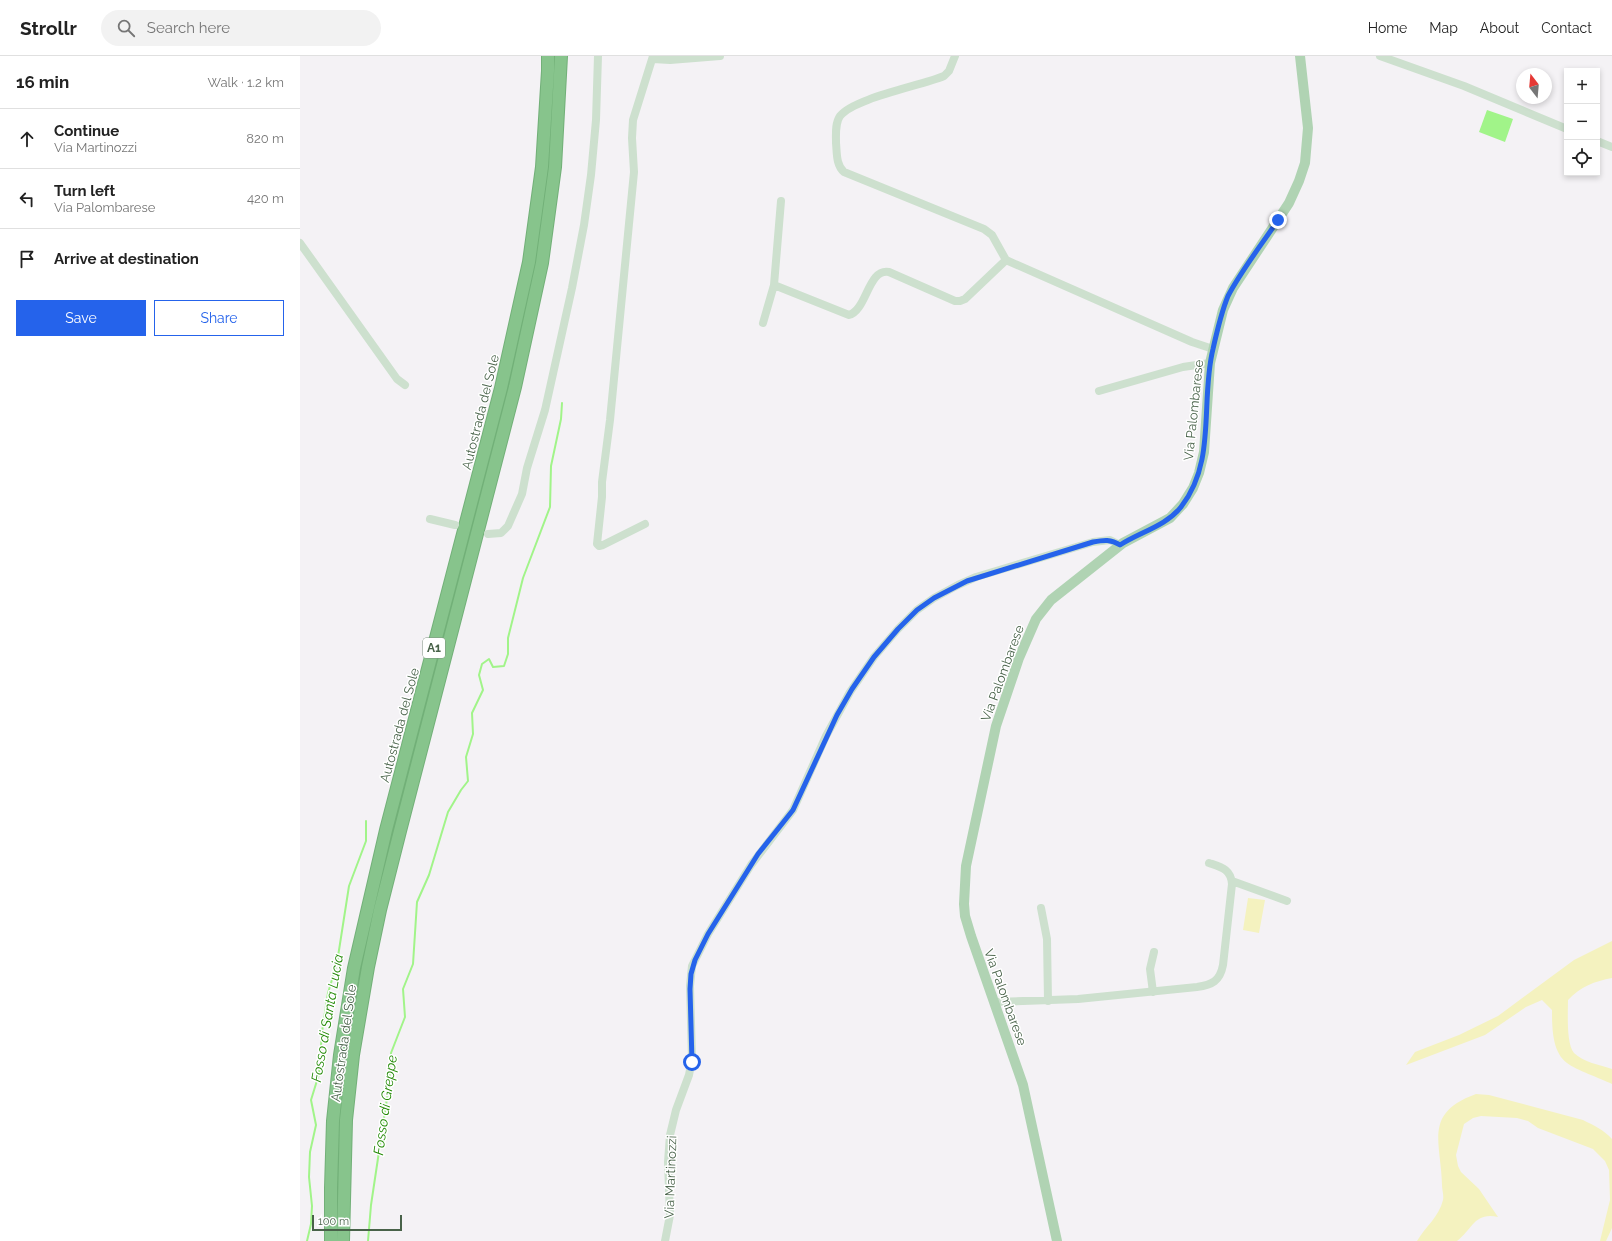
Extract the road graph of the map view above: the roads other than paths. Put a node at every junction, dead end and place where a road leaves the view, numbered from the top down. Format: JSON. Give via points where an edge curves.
{"nodes":[{"id":1,"x":548,"y":56,"type":"edge"},
{"id":2,"x":561,"y":56,"type":"edge"},
{"id":3,"x":598,"y":56,"type":"edge"},
{"id":4,"x":720,"y":56,"type":"edge"},
{"id":5,"x":955,"y":56,"type":"edge"},
{"id":6,"x":1300,"y":56,"type":"edge"},
{"id":7,"x":1380,"y":56,"type":"edge"},
{"id":8,"x":653,"y":58,"type":"edge"},
{"id":9,"x":1564,"y":128,"type":"edge"},
{"id":10,"x":1600,"y":142,"type":"edge"},
{"id":11,"x":1612,"y":147,"type":"edge"},
{"id":12,"x":781,"y":201,"type":"dead end"},
{"id":13,"x":300,"y":243,"type":"edge"},
{"id":14,"x":1006,"y":260,"type":"junction"},
{"id":15,"x":774,"y":285,"type":"junction"},
{"id":16,"x":763,"y":323,"type":"dead end"},
{"id":17,"x":1213,"y":349,"type":"junction"},
{"id":18,"x":1210,"y":363,"type":"junction"},
{"id":19,"x":405,"y":385,"type":"dead end"},
{"id":20,"x":1099,"y":390,"type":"dead end"},
{"id":21,"x":430,"y":519,"type":"dead end"},
{"id":22,"x":645,"y":524,"type":"dead end"},
{"id":23,"x":455,"y":525,"type":"dead end"},
{"id":24,"x":488,"y":534,"type":"dead end"},
{"id":25,"x":1120,"y":545,"type":"junction"},
{"id":26,"x":1209,"y":863,"type":"dead end"},
{"id":27,"x":1232,"y":881,"type":"junction"},
{"id":28,"x":1287,"y":901,"type":"dead end"},
{"id":29,"x":1041,"y":908,"type":"dead end"},
{"id":30,"x":1154,"y":952,"type":"dead end"},
{"id":31,"x":1153,"y":992,"type":"junction"},
{"id":32,"x":1048,"y":1001,"type":"junction"},
{"id":33,"x":994,"y":1002,"type":"junction"},
{"id":34,"x":331,"y":1241,"type":"edge"},
{"id":35,"x":343,"y":1241,"type":"edge"},
{"id":36,"x":665,"y":1241,"type":"edge"},
{"id":37,"x":1057,"y":1241,"type":"edge"}],
"edges":[{"from":1,"to":34,"type":"highway","name":"Autostrada del Sole","number":"A1","via":[[542,167],[529,262],[501,388],[386,830],[354,968],[340,1055],[334,1121]]},
{"from":2,"to":35,"type":"highway","name":"Autostrada del Sole","number":"A1","via":[[555,167],[540,271],[513,395],[394,852],[368,967],[353,1055],[346,1120]]},
{"from":3,"to":24,"type":"street","via":[[594,141],[584,225],[545,410],[527,468],[522,494],[508,526],[501,533]]},
{"from":4,"to":8,"type":"street","via":[[664,60]]},
{"from":5,"to":14,"type":"street","via":[[944,76],[870,99],[844,112],[836,126],[838,162],[846,173],[986,230]]},
{"from":6,"to":17,"type":"main road","name":"Via Palombarese","via":[[1308,128],[1304,169],[1289,203],[1231,292]]},
{"from":7,"to":9,"type":"street","via":[[1464,86]]},
{"from":8,"to":22,"type":"street","via":[[632,127],[634,172],[597,544],[603,545]]},
{"from":10,"to":11,"type":"street"},
{"from":12,"to":15,"type":"street"},
{"from":13,"to":19,"type":"street","via":[[397,379]]},
{"from":14,"to":15,"type":"street","via":[[960,301],[889,272],[882,272],[876,275],[856,311],[849,315]]},
{"from":14,"to":17,"type":"street"},
{"from":15,"to":16,"type":"street"},
{"from":17,"to":18,"type":"main road","name":"Via Palombarese"},
{"from":18,"to":20,"type":"street","via":[[1188,366]]},
{"from":18,"to":25,"type":"main road","name":"Via Palombarese","via":[[1204,452],[1193,488],[1172,516]]},
{"from":21,"to":23,"type":"street"},
{"from":25,"to":33,"type":"main road","name":"Via Palombarese","via":[[1041,611],[1019,658],[996,726],[967,862],[964,896],[965,916]]},
{"from":25,"to":36,"type":"street","name":"Via Martinozzi","via":[[1108,540],[1089,543],[976,577],[950,589],[910,616],[874,657],[854,686],[826,736],[793,810],[748,870],[708,934],[692,966],[692,1059],[670,1135],[670,1215]]},
{"from":26,"to":27,"type":"street","via":[[1226,870]]},
{"from":27,"to":28,"type":"street"},
{"from":27,"to":31,"type":"street","via":[[1223,965],[1218,979],[1205,986]]},
{"from":29,"to":32,"type":"street","via":[[1047,943]]},
{"from":30,"to":31,"type":"street","via":[[1150,969]]},
{"from":31,"to":32,"type":"street"},
{"from":32,"to":33,"type":"street"},
{"from":33,"to":37,"type":"main road","name":"Via Palombarese","via":[[1025,1092]]}]}
